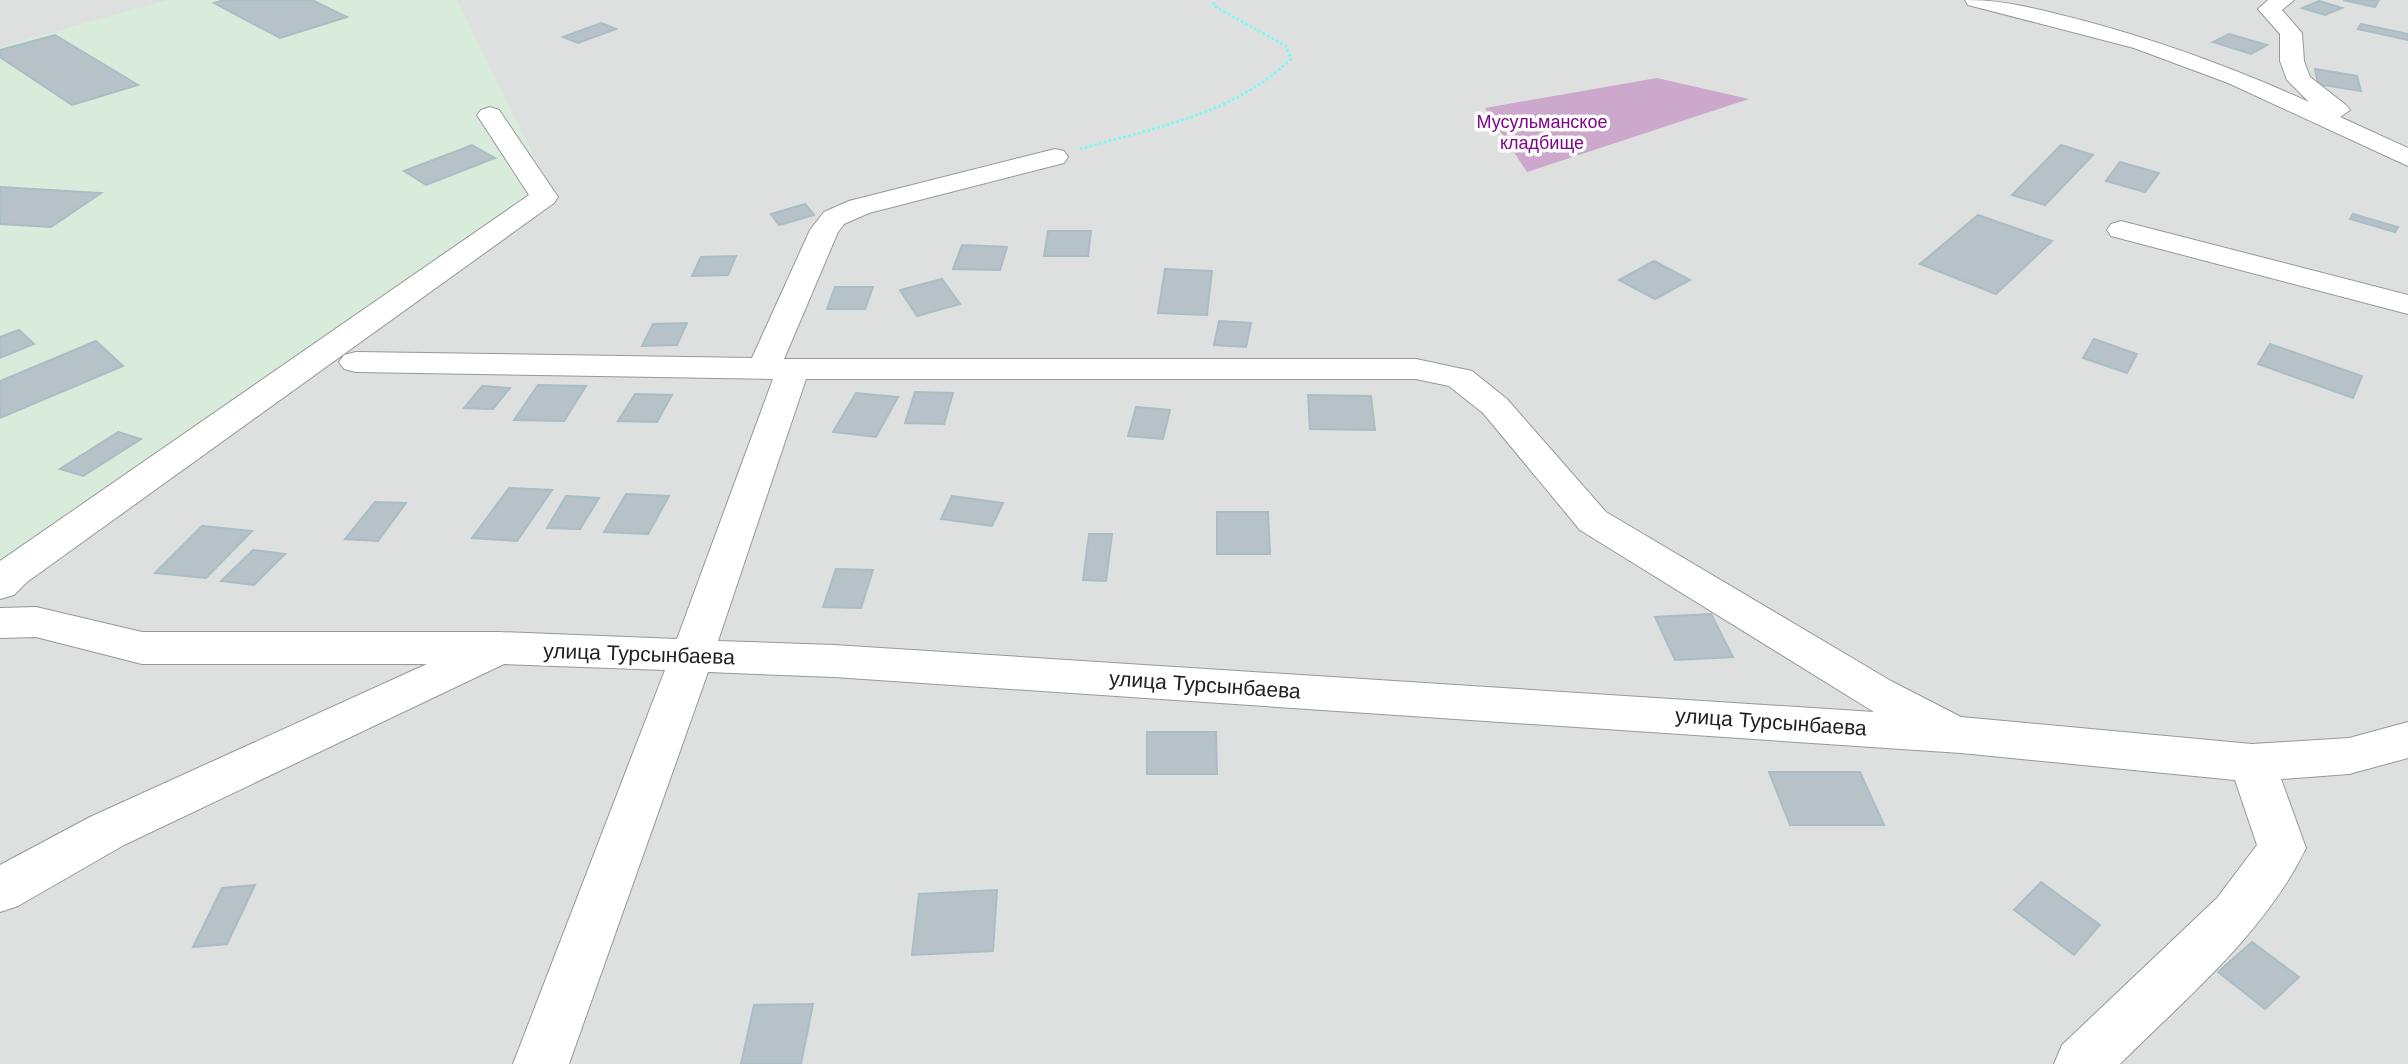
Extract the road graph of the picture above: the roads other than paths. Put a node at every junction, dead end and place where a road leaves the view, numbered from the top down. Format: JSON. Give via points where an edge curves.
{"nodes":[{"id":1,"x":1976,"y":0,"type":"edge"},
{"id":2,"x":2276,"y":4,"type":"edge"},
{"id":3,"x":490,"y":115,"type":"dead end"},
{"id":4,"x":1055,"y":157,"type":"road end"},
{"id":5,"x":2408,"y":157,"type":"edge"},
{"id":6,"x":2121,"y":230,"type":"dead end"},
{"id":7,"x":2408,"y":305,"type":"edge"},
{"id":8,"x":356,"y":362,"type":"dead end"},
{"id":9,"x":779,"y":369,"type":"junction"},
{"id":10,"x":0,"y":584,"type":"edge"},
{"id":11,"x":0,"y":623,"type":"edge"},
{"id":12,"x":499,"y":648,"type":"junction"},
{"id":13,"x":692,"y":656,"type":"junction"},
{"id":14,"x":1961,"y":735,"type":"junction"},
{"id":15,"x":2408,"y":740,"type":"edge"},
{"id":16,"x":2252,"y":764,"type":"junction"},
{"id":17,"x":0,"y":890,"type":"edge"},
{"id":18,"x":541,"y":1064,"type":"edge"},
{"id":19,"x":2082,"y":1064,"type":"edge"}],
"edges":[{"from":1,"to":5,"type":"street","via":[[2142,43],[2237,78]]},
{"from":2,"to":5,"type":"street","via":[[2291,33],[2290,61],[2306,90]]},
{"from":3,"to":10,"type":"street","via":[[544,197]]},
{"from":4,"to":9,"type":"street","via":[[859,207],[834,218],[824,230]]},
{"from":6,"to":7,"type":"street"},
{"from":8,"to":9,"type":"street"},
{"from":9,"to":13,"type":"street"},
{"from":9,"to":14,"type":"street","via":[[1416,369],[1460,378],[1495,406],[1593,521],[1876,693]]},
{"from":11,"to":12,"type":"street","name":"улица Турсынбаева","via":[[36,622],[142,648]]},
{"from":12,"to":13,"type":"street","name":"улица Турсынбаева"},
{"from":12,"to":17,"type":"street","via":[[107,831]]},
{"from":13,"to":14,"type":"street","name":"улица Турсынбаева","via":[[834,661]]},
{"from":13,"to":18,"type":"street"},
{"from":14,"to":16,"type":"street","name":"улица Турсынбаева"},
{"from":15,"to":16,"type":"street","name":"улица Турсынбаева","via":[[2349,756]]},
{"from":16,"to":19,"type":"street","via":[[2282,848],[2235,914]]}]}
